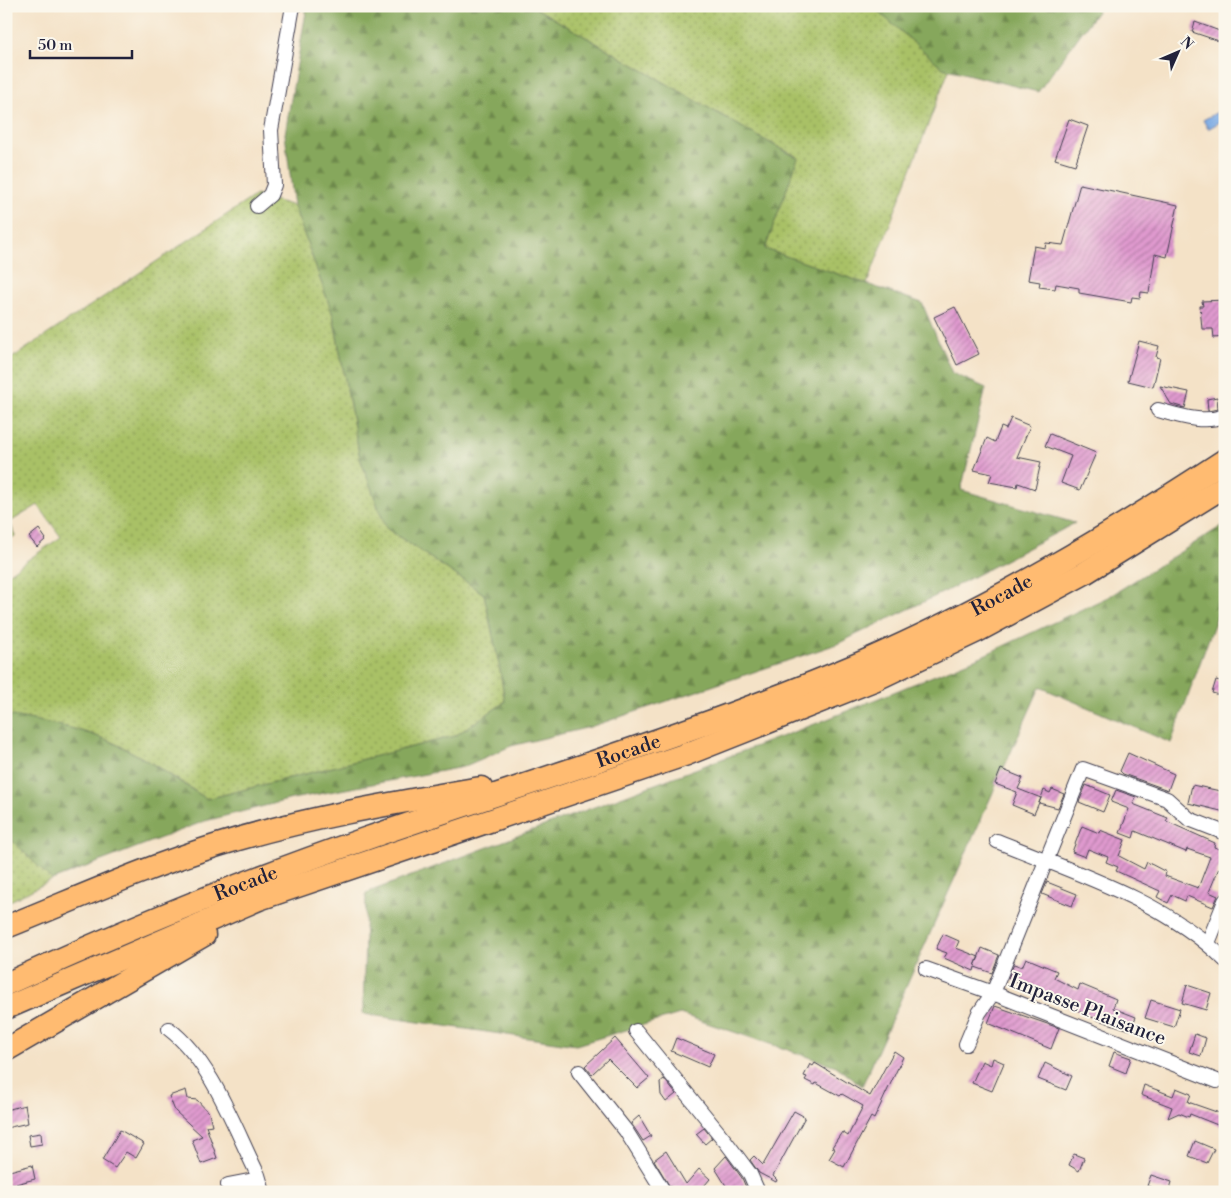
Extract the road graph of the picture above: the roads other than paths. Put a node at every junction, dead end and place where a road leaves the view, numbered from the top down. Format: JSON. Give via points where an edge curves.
{"nodes":[{"id":1,"x":293,"y":6,"type":"edge"},
{"id":2,"x":257,"y":206,"type":"dead end"},
{"id":3,"x":1158,"y":410,"type":"dead end"},
{"id":4,"x":1225,"y":416,"type":"edge"},
{"id":5,"x":1225,"y":460,"type":"edge"},
{"id":6,"x":1225,"y":486,"type":"edge"},
{"id":7,"x":551,"y":776,"type":"junction"},
{"id":8,"x":1225,"y":833,"type":"edge"},
{"id":9,"x":998,"y":841,"type":"dead end"},
{"id":10,"x":1045,"y":861,"type":"junction"},
{"id":11,"x":259,"y":899,"type":"junction"},
{"id":12,"x":1225,"y":901,"type":"edge"},
{"id":13,"x":6,"y":927,"type":"edge"},
{"id":14,"x":1208,"y":943,"type":"junction"},
{"id":15,"x":1225,"y":960,"type":"edge"},
{"id":16,"x":926,"y":969,"type":"dead end"},
{"id":17,"x":6,"y":984,"type":"edge"},
{"id":18,"x":993,"y":993,"type":"junction"},
{"id":19,"x":6,"y":1008,"type":"edge"},
{"id":20,"x":169,"y":1029,"type":"dead end"},
{"id":21,"x":636,"y":1031,"type":"dead end"},
{"id":22,"x":966,"y":1044,"type":"dead end"},
{"id":23,"x":6,"y":1050,"type":"edge"},
{"id":24,"x":579,"y":1072,"type":"dead end"},
{"id":25,"x":1216,"y":1081,"type":"dead end"},
{"id":26,"x":228,"y":1185,"type":"dead end"},
{"id":27,"x":261,"y":1185,"type":"edge"},
{"id":28,"x":664,"y":1192,"type":"edge"},
{"id":29,"x":758,"y":1192,"type":"edge"}],
"edges":[{"from":1,"to":2,"type":"street","via":[[271,130],[274,185],[270,195]]},
{"from":3,"to":4,"type":"street","via":[[1192,419],[1213,420]]},
{"from":5,"to":7,"type":"highway","name":"Rocade","via":[[1070,556],[967,613],[906,642],[766,701]]},
{"from":6,"to":11,"type":"highway","via":[[1083,574],[874,680],[687,754]]},
{"from":7,"to":13,"type":"highway","via":[[415,799],[243,838],[150,868]]},
{"from":7,"to":17,"type":"highway","name":"Rocade","via":[[266,874]]},
{"from":8,"to":10,"type":"street","name":"Impasse Plaisance","via":[[1189,820],[1167,799],[1083,770]]},
{"from":9,"to":10,"type":"street"},
{"from":10,"to":14,"type":"street","via":[[1138,902],[1187,927]]},
{"from":10,"to":18,"type":"street","name":"Impasse Plaisance"},
{"from":11,"to":19,"type":"highway"},
{"from":11,"to":23,"type":"highway","via":[[199,938]]},
{"from":12,"to":14,"type":"street"},
{"from":14,"to":15,"type":"street"},
{"from":16,"to":18,"type":"street"},
{"from":18,"to":22,"type":"street","via":[[979,1013]]},
{"from":18,"to":25,"type":"street","name":"Impasse Plaisance"},
{"from":20,"to":27,"type":"street","via":[[186,1042],[209,1077]]},
{"from":21,"to":29,"type":"street","via":[[750,1174]]},
{"from":24,"to":28,"type":"street","via":[[626,1131]]},
{"from":26,"to":27,"type":"street"}]}
